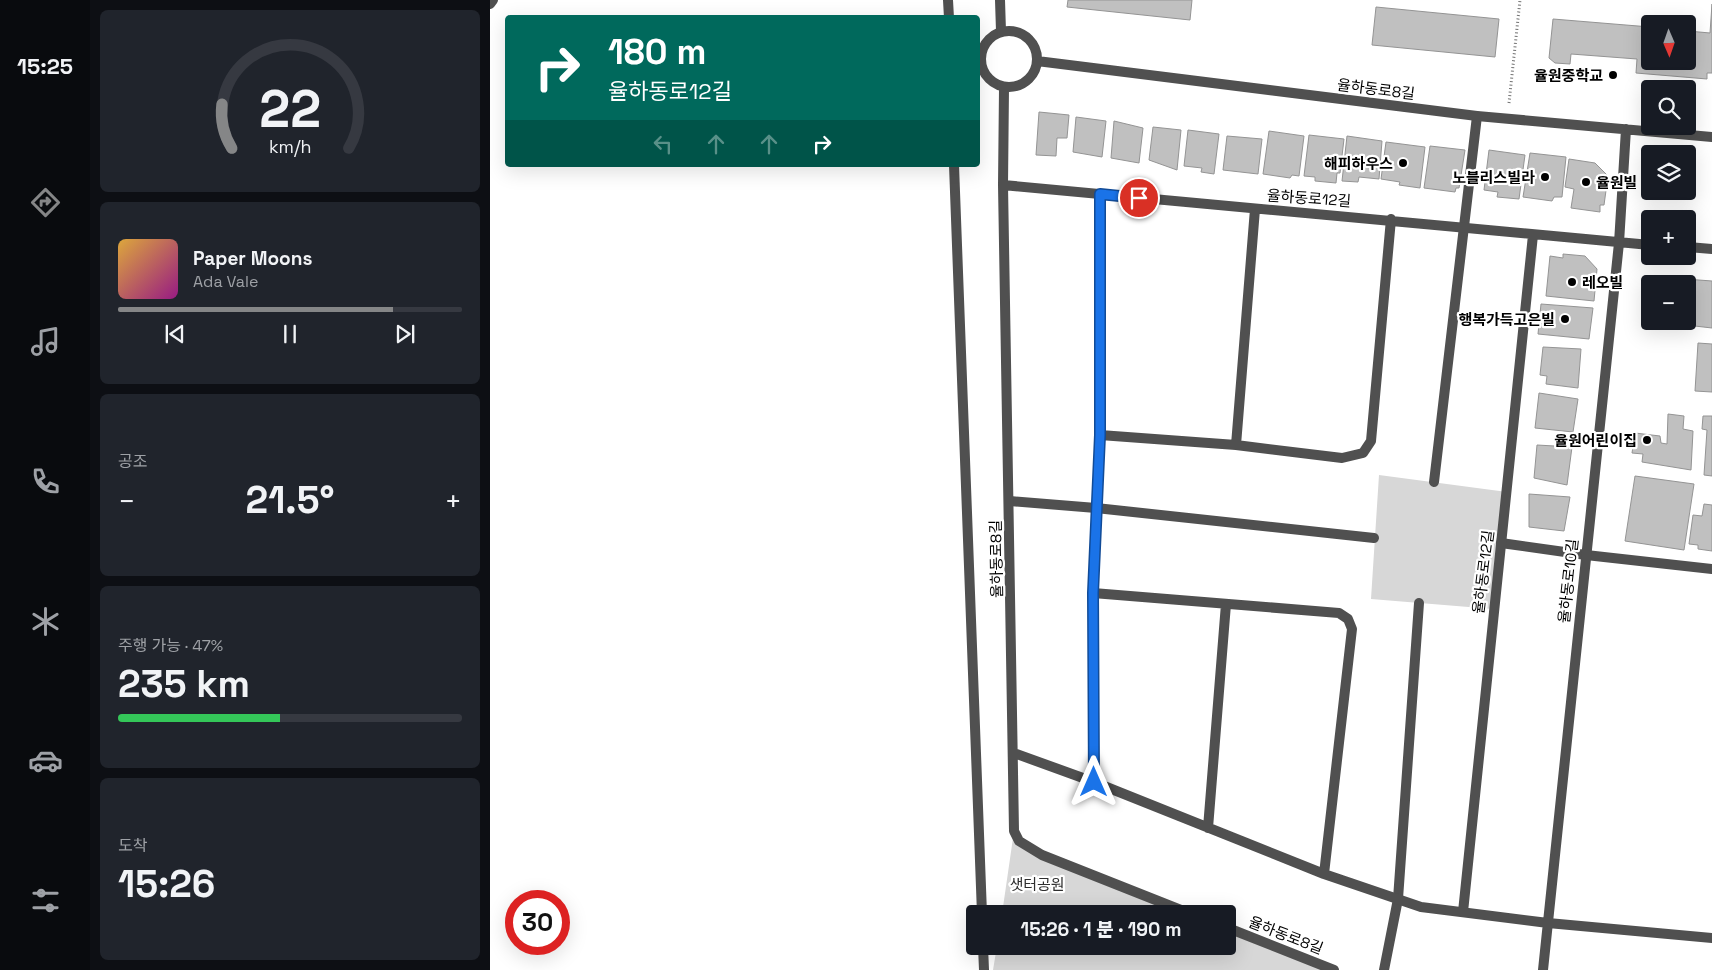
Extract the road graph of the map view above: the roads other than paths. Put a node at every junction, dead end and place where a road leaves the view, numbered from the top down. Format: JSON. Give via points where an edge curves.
{"nodes":[{"id":1,"x":493,"y":0,"type":"edge"},
{"id":2,"x":948,"y":0,"type":"edge"},
{"id":3,"x":1000,"y":0,"type":"edge"},
{"id":4,"x":490,"y":4,"type":"edge"},
{"id":5,"x":949,"y":15,"type":"edge"},
{"id":6,"x":1001,"y":32,"type":"junction"},
{"id":7,"x":1037,"y":61,"type":"junction"},
{"id":8,"x":1004,"y":88,"type":"junction"},
{"id":9,"x":1477,"y":116,"type":"junction"},
{"id":10,"x":1626,"y":130,"type":"junction"},
{"id":11,"x":1712,"y":137,"type":"edge"},
{"id":12,"x":954,"y":167,"type":"edge"},
{"id":13,"x":1003,"y":185,"type":"junction"},
{"id":14,"x":1100,"y":194,"type":"junction"},
{"id":15,"x":1255,"y":209,"type":"junction"},
{"id":16,"x":1391,"y":219,"type":"junction"},
{"id":17,"x":1463,"y":227,"type":"junction"},
{"id":18,"x":1533,"y":235,"type":"junction"},
{"id":19,"x":1619,"y":243,"type":"junction"},
{"id":20,"x":1641,"y":244,"type":"edge"},
{"id":21,"x":1696,"y":248,"type":"edge"},
{"id":22,"x":1712,"y":249,"type":"edge"},
{"id":23,"x":1100,"y":435,"type":"junction"},
{"id":24,"x":1236,"y":445,"type":"junction"},
{"id":25,"x":1434,"y":482,"type":"dead end"},
{"id":26,"x":1010,"y":501,"type":"junction"},
{"id":27,"x":1096,"y":508,"type":"junction"},
{"id":28,"x":1374,"y":538,"type":"dead end"},
{"id":29,"x":1501,"y":543,"type":"junction"},
{"id":30,"x":1586,"y":555,"type":"junction"},
{"id":31,"x":1712,"y":570,"type":"edge"},
{"id":32,"x":1093,"y":593,"type":"junction"},
{"id":33,"x":1419,"y":603,"type":"dead end"},
{"id":34,"x":1226,"y":604,"type":"junction"},
{"id":35,"x":1014,"y":752,"type":"junction"},
{"id":36,"x":1094,"y":782,"type":"junction"},
{"id":37,"x":1208,"y":828,"type":"junction"},
{"id":38,"x":1324,"y":874,"type":"junction"},
{"id":39,"x":1398,"y":899,"type":"junction"},
{"id":40,"x":982,"y":905,"type":"edge"},
{"id":41,"x":1168,"y":905,"type":"edge"},
{"id":42,"x":1462,"y":912,"type":"junction"},
{"id":43,"x":1548,"y":923,"type":"junction"},
{"id":44,"x":1236,"y":931,"type":"edge"},
{"id":45,"x":1712,"y":938,"type":"edge"},
{"id":46,"x":983,"y":955,"type":"edge"},
{"id":47,"x":984,"y":970,"type":"edge"},
{"id":48,"x":1334,"y":970,"type":"edge"},
{"id":49,"x":1384,"y":970,"type":"edge"},
{"id":50,"x":1543,"y":970,"type":"edge"}],
"edges":[{"from":1,"to":4,"type":"street"},
{"from":2,"to":5,"type":"street"},
{"from":3,"to":6,"type":"street"},
{"from":6,"to":7,"type":"street","via":[[1024,34],[1036,49]]},
{"from":6,"to":8,"type":"street","via":[[984,45],[981,63],[994,84]]},
{"from":7,"to":8,"type":"street","via":[[1032,76],[1025,82]]},
{"from":7,"to":9,"type":"street","name":"율하동로8길"},
{"from":8,"to":13,"type":"street","name":"율하동로8길"},
{"from":9,"to":10,"type":"street","name":"율하동로8길"},
{"from":9,"to":17,"type":"street"},
{"from":10,"to":11,"type":"street","name":"율하동로8길"},
{"from":10,"to":19,"type":"street","name":"율하동로10길"},
{"from":12,"to":40,"type":"street"},
{"from":13,"to":14,"type":"street","name":"율하동로12길"},
{"from":13,"to":26,"type":"street","name":"율하동로8길"},
{"from":14,"to":15,"type":"street","name":"율하동로12길"},
{"from":14,"to":23,"type":"street"},
{"from":15,"to":16,"type":"street","name":"율하동로12길"},
{"from":15,"to":24,"type":"street","name":"율하동로12길"},
{"from":16,"to":17,"type":"street","name":"율하동로12길"},
{"from":16,"to":24,"type":"street","via":[[1371,441],[1362,453],[1342,458]]},
{"from":17,"to":18,"type":"street","name":"율하동로12길"},
{"from":17,"to":25,"type":"street"},
{"from":18,"to":19,"type":"street","name":"율하동로12길"},
{"from":18,"to":29,"type":"street","name":"율하동로12길"},
{"from":19,"to":20,"type":"street"},
{"from":19,"to":30,"type":"street","name":"율하동로10길"},
{"from":21,"to":22,"type":"street"},
{"from":23,"to":24,"type":"street"},
{"from":23,"to":27,"type":"street"},
{"from":26,"to":27,"type":"street"},
{"from":26,"to":35,"type":"street","name":"율하동로8길"},
{"from":27,"to":28,"type":"street"},
{"from":27,"to":32,"type":"street"},
{"from":29,"to":30,"type":"street"},
{"from":29,"to":42,"type":"street","name":"율하동로12길"},
{"from":30,"to":31,"type":"street"},
{"from":30,"to":43,"type":"street","name":"율하동로10길"},
{"from":32,"to":34,"type":"street"},
{"from":32,"to":36,"type":"street"},
{"from":33,"to":39,"type":"street"},
{"from":34,"to":37,"type":"street"},
{"from":34,"to":38,"type":"street","via":[[1339,613],[1348,618],[1352,629]]},
{"from":35,"to":36,"type":"street"},
{"from":35,"to":41,"type":"street","name":"율하동로8길","via":[[1013,822],[1019,841],[1042,855]]},
{"from":36,"to":37,"type":"street"},
{"from":37,"to":38,"type":"street"},
{"from":38,"to":39,"type":"street"},
{"from":39,"to":42,"type":"street","via":[[1421,907]]},
{"from":39,"to":49,"type":"street"},
{"from":42,"to":43,"type":"street"},
{"from":43,"to":45,"type":"street"},
{"from":43,"to":50,"type":"street","name":"율하동로10길"},
{"from":44,"to":48,"type":"street","name":"율하동로8길"},
{"from":46,"to":47,"type":"street"}]}
